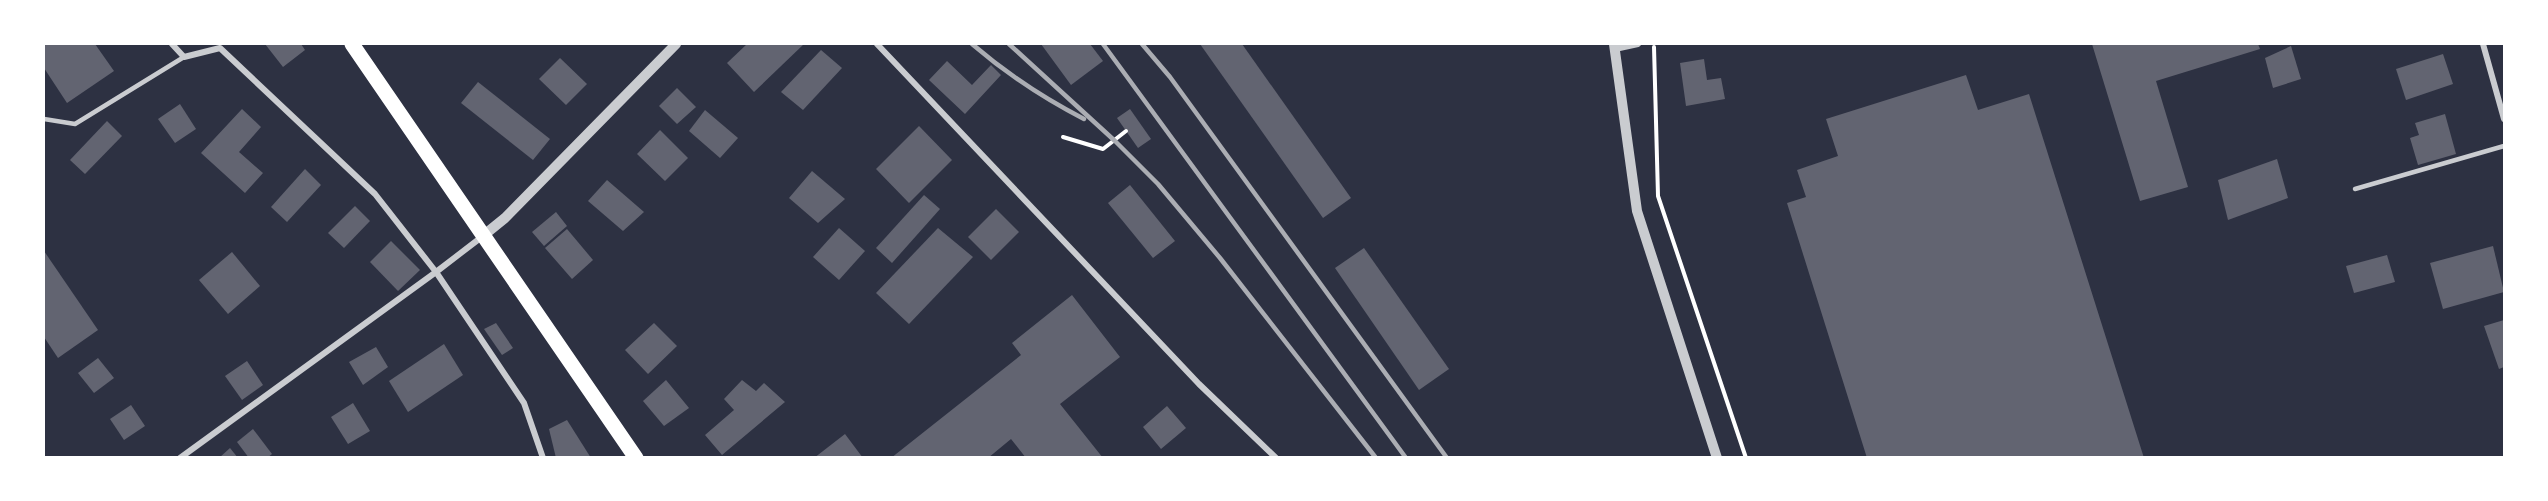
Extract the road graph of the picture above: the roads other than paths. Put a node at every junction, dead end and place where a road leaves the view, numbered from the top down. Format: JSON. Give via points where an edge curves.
{"nodes":[{"id":1,"x":172,"y":44,"type":"edge"},
{"id":2,"x":352,"y":44,"type":"edge"},
{"id":3,"x":676,"y":44,"type":"edge"},
{"id":4,"x":877,"y":44,"type":"edge"},
{"id":5,"x":1638,"y":44,"type":"edge"},
{"id":6,"x":2482,"y":44,"type":"edge"},
{"id":7,"x":1614,"y":46,"type":"edge"},
{"id":8,"x":184,"y":57,"type":"junction"},
{"id":9,"x":2503,"y":108,"type":"edge"},
{"id":10,"x":44,"y":119,"type":"edge"},
{"id":11,"x":2505,"y":119,"type":"edge"},
{"id":12,"x":2505,"y":146,"type":"edge"},
{"id":13,"x":2355,"y":189,"type":"dead end"},
{"id":14,"x":484,"y":235,"type":"junction"},
{"id":15,"x":436,"y":273,"type":"junction"},
{"id":16,"x":180,"y":458,"type":"edge"},
{"id":17,"x":543,"y":458,"type":"edge"},
{"id":18,"x":636,"y":458,"type":"edge"},
{"id":19,"x":1276,"y":458,"type":"edge"},
{"id":20,"x":1717,"y":458,"type":"edge"}],
"edges":[{"from":1,"to":8,"type":"street"},
{"from":2,"to":14,"type":"main road"},
{"from":3,"to":14,"type":"street"},
{"from":4,"to":19,"type":"street","via":[[1199,384]]},
{"from":5,"to":7,"type":"street"},
{"from":6,"to":9,"type":"street"},
{"from":7,"to":20,"type":"street","via":[[1637,211]]},
{"from":8,"to":10,"type":"lane","via":[[75,124]]},
{"from":8,"to":15,"type":"street","via":[[220,48],[375,194]]},
{"from":9,"to":11,"type":"street"},
{"from":12,"to":13,"type":"lane"},
{"from":14,"to":15,"type":"street"},
{"from":14,"to":18,"type":"main road"},
{"from":15,"to":16,"type":"street"},
{"from":15,"to":17,"type":"street","via":[[524,403]]}]}
